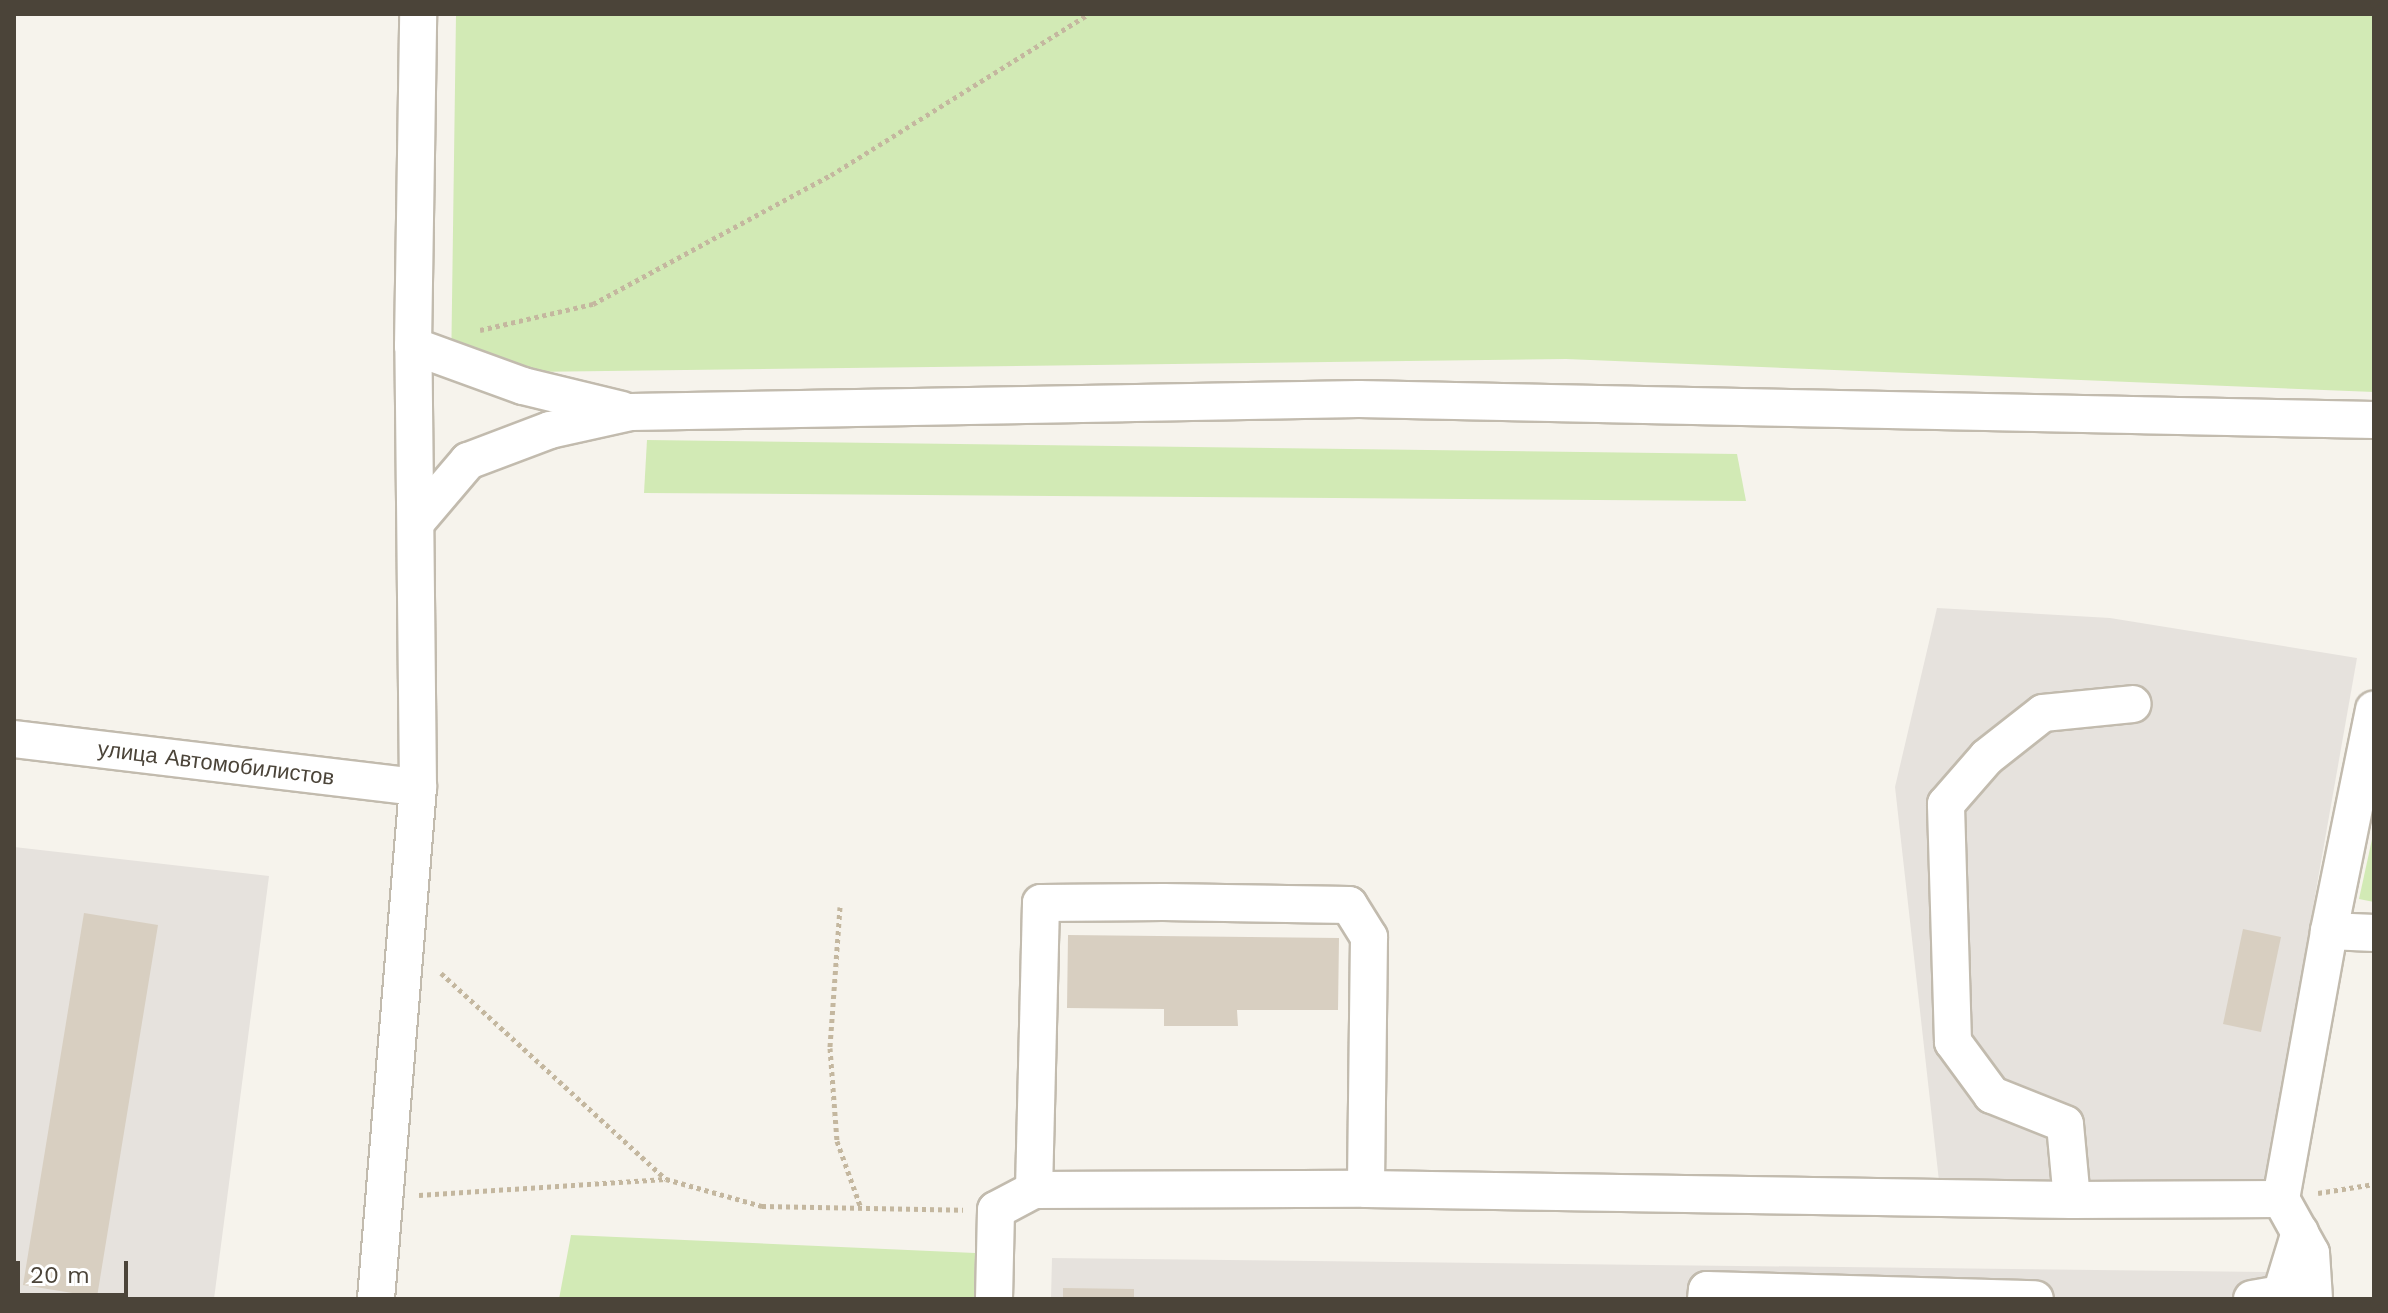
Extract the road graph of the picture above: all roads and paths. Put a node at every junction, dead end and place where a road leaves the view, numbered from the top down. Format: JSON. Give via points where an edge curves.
{"nodes":[{"id":1,"x":418,"y":14,"type":"edge"},
{"id":2,"x":1089,"y":14,"type":"edge"},
{"id":3,"x":473,"y":332,"type":"dead end"},
{"id":4,"x":413,"y":346,"type":"junction"},
{"id":5,"x":631,"y":412,"type":"junction"},
{"id":6,"x":2374,"y":420,"type":"edge"},
{"id":7,"x":417,"y":521,"type":"junction"},
{"id":8,"x":2133,"y":704,"type":"dead end"},
{"id":9,"x":2374,"y":710,"type":"edge"},
{"id":10,"x":14,"y":739,"type":"edge"},
{"id":11,"x":418,"y":787,"type":"junction"},
{"id":12,"x":840,"y":907,"type":"dead end"},
{"id":13,"x":409,"y":930,"type":"junction"},
{"id":14,"x":2329,"y":931,"type":"junction"},
{"id":15,"x":2374,"y":933,"type":"edge"},
{"id":16,"x":666,"y":1179,"type":"junction"},
{"id":17,"x":2374,"y":1184,"type":"edge"},
{"id":18,"x":1366,"y":1189,"type":"junction"},
{"id":19,"x":1034,"y":1190,"type":"junction"},
{"id":20,"x":383,"y":1194,"type":"junction"},
{"id":21,"x":2281,"y":1199,"type":"junction"},
{"id":22,"x":2072,"y":1200,"type":"junction"},
{"id":23,"x":861,"y":1208,"type":"junction"},
{"id":24,"x":996,"y":1210,"type":"junction"},
{"id":25,"x":2300,"y":1232,"type":"junction"},
{"id":26,"x":376,"y":1299,"type":"edge"},
{"id":27,"x":994,"y":1299,"type":"edge"},
{"id":28,"x":1706,"y":1299,"type":"edge"},
{"id":29,"x":2035,"y":1299,"type":"edge"},
{"id":30,"x":2252,"y":1299,"type":"edge"},
{"id":31,"x":2314,"y":1299,"type":"edge"}],
"edges":[{"from":1,"to":4,"type":"street"},
{"from":2,"to":3,"type":"path","via":[[831,175],[593,304]]},
{"from":4,"to":5,"type":"street","via":[[523,386]]},
{"from":4,"to":7,"type":"street"},
{"from":5,"to":6,"type":"street","via":[[1359,399]]},
{"from":5,"to":7,"type":"street","via":[[550,430],[468,461]]},
{"from":7,"to":11,"type":"street"},
{"from":8,"to":22,"type":"street","via":[[2043,713],[1987,757],[1946,804],[1953,1042],[1992,1095],[2065,1124]]},
{"from":9,"to":14,"type":"street"},
{"from":10,"to":11,"type":"street","name":"улица Автомобилистов"},
{"from":11,"to":13,"type":"street"},
{"from":12,"to":23,"type":"path","via":[[830,1048],[837,1141]]},
{"from":13,"to":16,"type":"path","via":[[450,985]]},
{"from":13,"to":20,"type":"street"},
{"from":14,"to":15,"type":"street"},
{"from":14,"to":21,"type":"street"},
{"from":16,"to":20,"type":"path","via":[[443,1195]]},
{"from":16,"to":23,"type":"path","via":[[762,1206]]},
{"from":17,"to":21,"type":"path"},
{"from":18,"to":19,"type":"street"},
{"from":18,"to":19,"type":"street","via":[[1369,937],[1349,905],[1163,902],[1041,903]]},
{"from":18,"to":22,"type":"street"},
{"from":19,"to":24,"type":"street"},
{"from":20,"to":26,"type":"street"},
{"from":21,"to":22,"type":"street"},
{"from":21,"to":25,"type":"street"},
{"from":23,"to":24,"type":"path"},
{"from":24,"to":27,"type":"street"},
{"from":25,"to":30,"type":"street","via":[[2281,1294]]},
{"from":25,"to":31,"type":"street","via":[[2311,1253]]},
{"from":28,"to":29,"type":"street","via":[[1707,1290]]}]}
